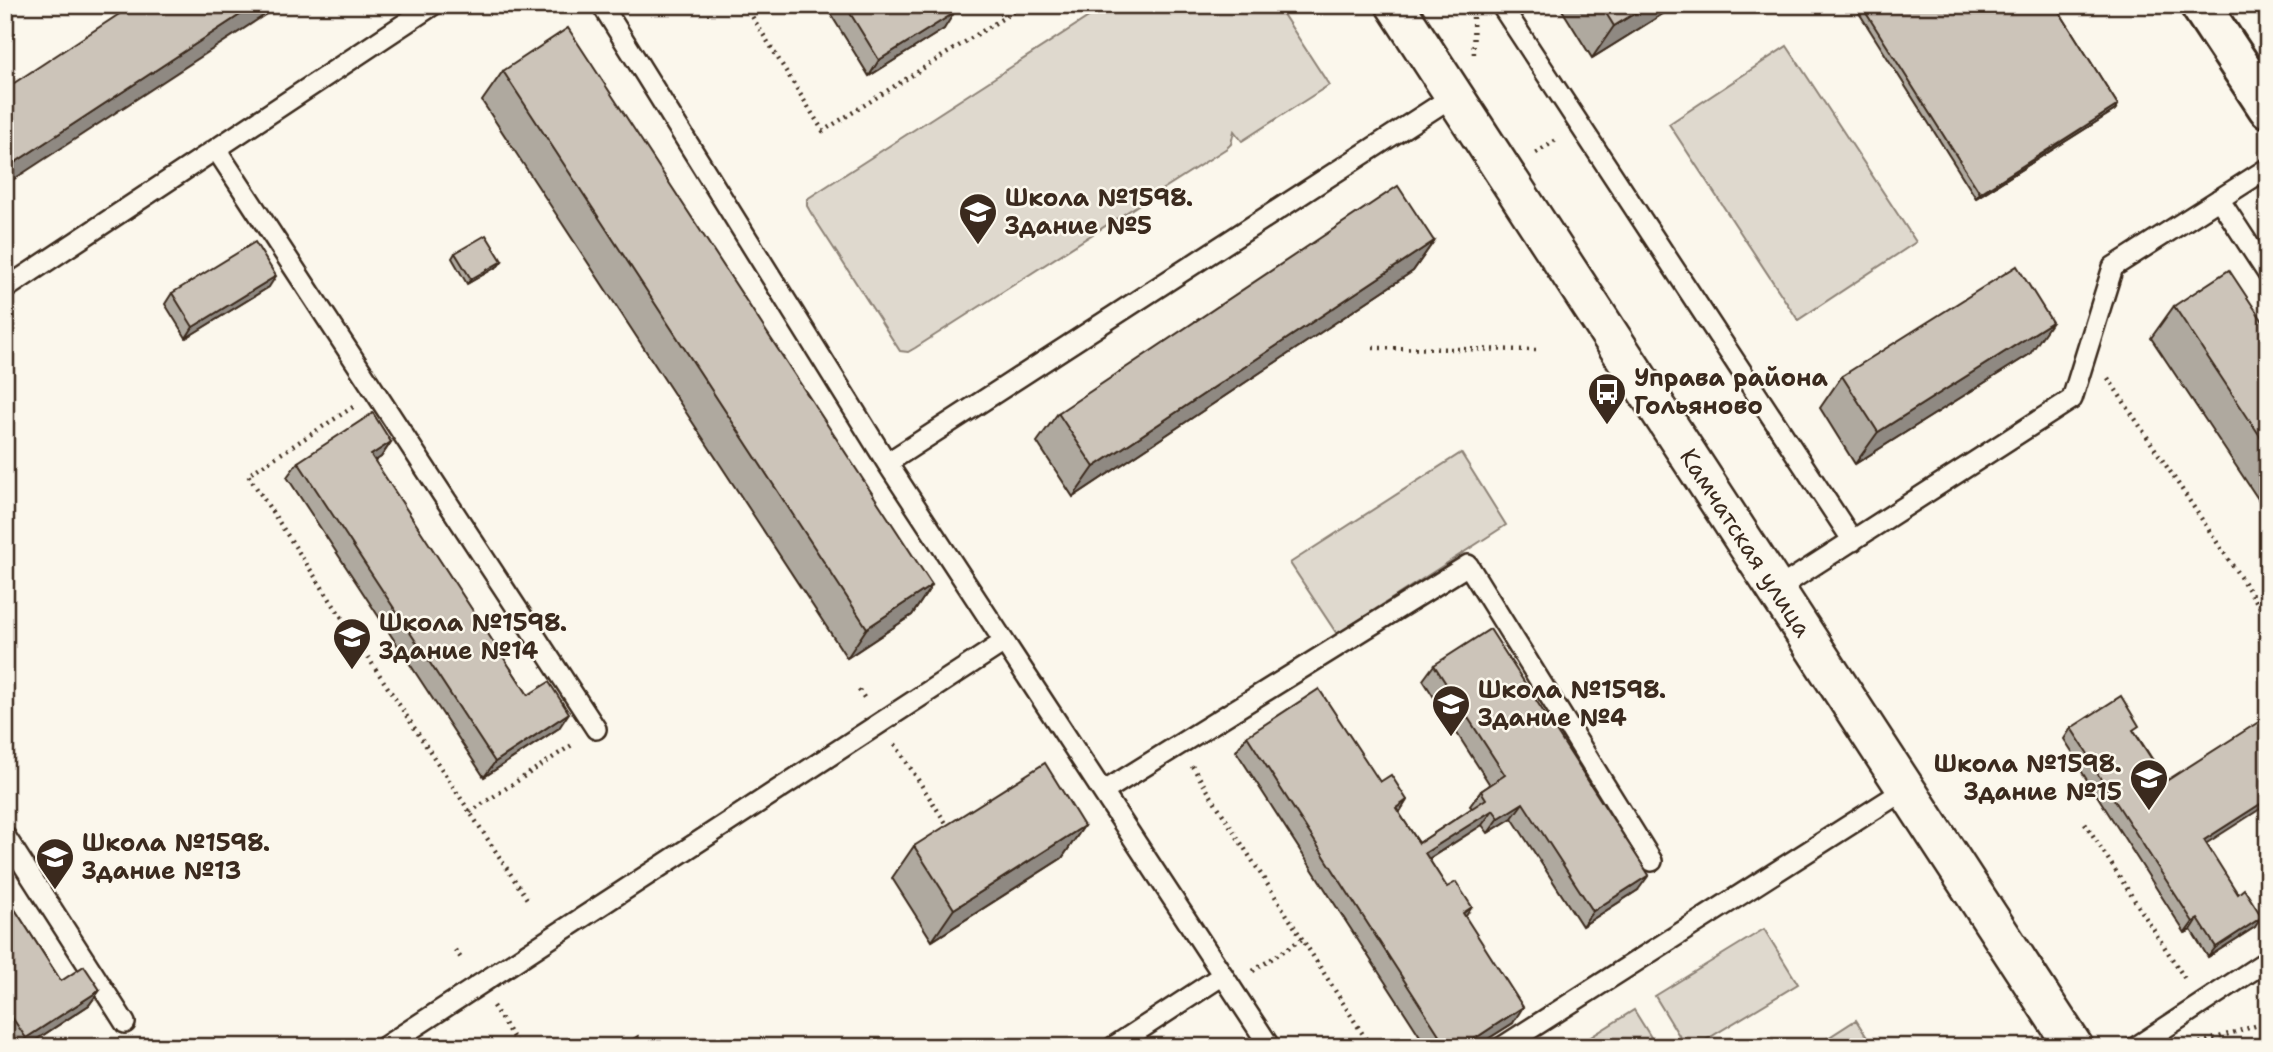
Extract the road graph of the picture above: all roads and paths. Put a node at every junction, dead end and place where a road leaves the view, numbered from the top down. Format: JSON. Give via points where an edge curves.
{"nodes":[{"id":1,"x":22,"y":5,"type":"edge"},
{"id":2,"x":433,"y":5,"type":"edge"},
{"id":3,"x":602,"y":5,"type":"edge"},
{"id":4,"x":745,"y":5,"type":"edge"},
{"id":5,"x":1024,"y":5,"type":"edge"},
{"id":6,"x":1473,"y":5,"type":"edge"},
{"id":7,"x":1501,"y":5,"type":"edge"},
{"id":8,"x":2200,"y":5,"type":"edge"},
{"id":9,"x":1399,"y":7,"type":"edge"},
{"id":10,"x":5,"y":16,"type":"edge"},
{"id":11,"x":1464,"y":82,"type":"junction"},
{"id":12,"x":2268,"y":108,"type":"edge"},
{"id":13,"x":216,"y":149,"type":"junction"},
{"id":14,"x":2268,"y":168,"type":"edge"},
{"id":15,"x":2219,"y":199,"type":"junction"},
{"id":16,"x":2268,"y":274,"type":"edge"},
{"id":17,"x":5,"y":289,"type":"edge"},
{"id":18,"x":1373,"y":348,"type":"dead end"},
{"id":19,"x":2088,"y":348,"type":"junction"},
{"id":20,"x":1538,"y":350,"type":"dead end"},
{"id":21,"x":375,"y":393,"type":"junction"},
{"id":22,"x":887,"y":463,"type":"junction"},
{"id":23,"x":1853,"y":541,"type":"junction"},
{"id":24,"x":1777,"y":589,"type":"junction"},
{"id":25,"x":2268,"y":619,"type":"edge"},
{"id":26,"x":1004,"y":642,"type":"junction"},
{"id":27,"x":859,"y":690,"type":"dead end"},
{"id":28,"x":881,"y":723,"type":"junction"},
{"id":29,"x":596,"y":729,"type":"joint"},
{"id":30,"x":1178,"y":745,"type":"junction"},
{"id":31,"x":1906,"y":789,"type":"junction"},
{"id":32,"x":1103,"y":792,"type":"junction"},
{"id":33,"x":470,"y":812,"type":"junction"},
{"id":34,"x":2085,"y":823,"type":"dead end"},
{"id":35,"x":5,"y":836,"type":"edge"},
{"id":36,"x":956,"y":837,"type":"edge"},
{"id":37,"x":1652,"y":861,"type":"dead end"},
{"id":38,"x":529,"y":902,"type":"dead end"},
{"id":39,"x":1302,"y":939,"type":"junction"},
{"id":40,"x":2268,"y":960,"type":"edge"},
{"id":41,"x":1227,"y":980,"type":"junction"},
{"id":42,"x":2201,"y":1004,"type":"junction"},
{"id":43,"x":2268,"y":1022,"type":"edge"},
{"id":44,"x":125,"y":1023,"type":"dead end"},
{"id":45,"x":384,"y":1047,"type":"edge"},
{"id":46,"x":1113,"y":1047,"type":"edge"},
{"id":47,"x":1269,"y":1047,"type":"edge"},
{"id":48,"x":1371,"y":1047,"type":"edge"},
{"id":49,"x":1502,"y":1047,"type":"edge"},
{"id":50,"x":2074,"y":1047,"type":"edge"},
{"id":51,"x":2136,"y":1047,"type":"edge"},
{"id":52,"x":2189,"y":1047,"type":"edge"}],
"edges":[{"from":1,"to":10,"type":"path"},
{"from":2,"to":13,"type":"lane"},
{"from":3,"to":22,"type":"lane"},
{"from":4,"to":5,"type":"path","via":[[823,131]]},
{"from":6,"to":11,"type":"path"},
{"from":7,"to":23,"type":"lane"},
{"from":8,"to":12,"type":"street"},
{"from":9,"to":11,"type":"street","name":"Камчатская улица"},
{"from":11,"to":22,"type":"lane"},
{"from":11,"to":24,"type":"street","name":"Камчатская улица"},
{"from":13,"to":17,"type":"lane"},
{"from":13,"to":21,"type":"lane"},
{"from":14,"to":15,"type":"lane"},
{"from":15,"to":16,"type":"lane"},
{"from":15,"to":19,"type":"lane","via":[[2113,267]]},
{"from":18,"to":20,"type":"path"},
{"from":19,"to":23,"type":"lane","via":[[2072,399]]},
{"from":19,"to":25,"type":"path"},
{"from":21,"to":29,"type":"lane"},
{"from":21,"to":33,"type":"path","via":[[248,475]]},
{"from":22,"to":26,"type":"lane"},
{"from":23,"to":24,"type":"lane"},
{"from":24,"to":31,"type":"street","name":"Камчатская улица"},
{"from":26,"to":28,"type":"lane"},
{"from":26,"to":32,"type":"lane"},
{"from":27,"to":28,"type":"path"},
{"from":28,"to":36,"type":"path"},
{"from":28,"to":45,"type":"lane"},
{"from":29,"to":33,"type":"path"},
{"from":30,"to":32,"type":"lane"},
{"from":30,"to":37,"type":"lane","via":[[1468,565]]},
{"from":30,"to":39,"type":"path"},
{"from":31,"to":49,"type":"lane"},
{"from":31,"to":50,"type":"street","name":"Камчатская улица"},
{"from":32,"to":41,"type":"lane"},
{"from":33,"to":38,"type":"path"},
{"from":34,"to":42,"type":"path"},
{"from":35,"to":44,"type":"lane"},
{"from":39,"to":41,"type":"path"},
{"from":39,"to":48,"type":"path"},
{"from":40,"to":42,"type":"lane"},
{"from":41,"to":46,"type":"lane"},
{"from":41,"to":47,"type":"lane"},
{"from":42,"to":51,"type":"lane"},
{"from":43,"to":52,"type":"path"}]}
